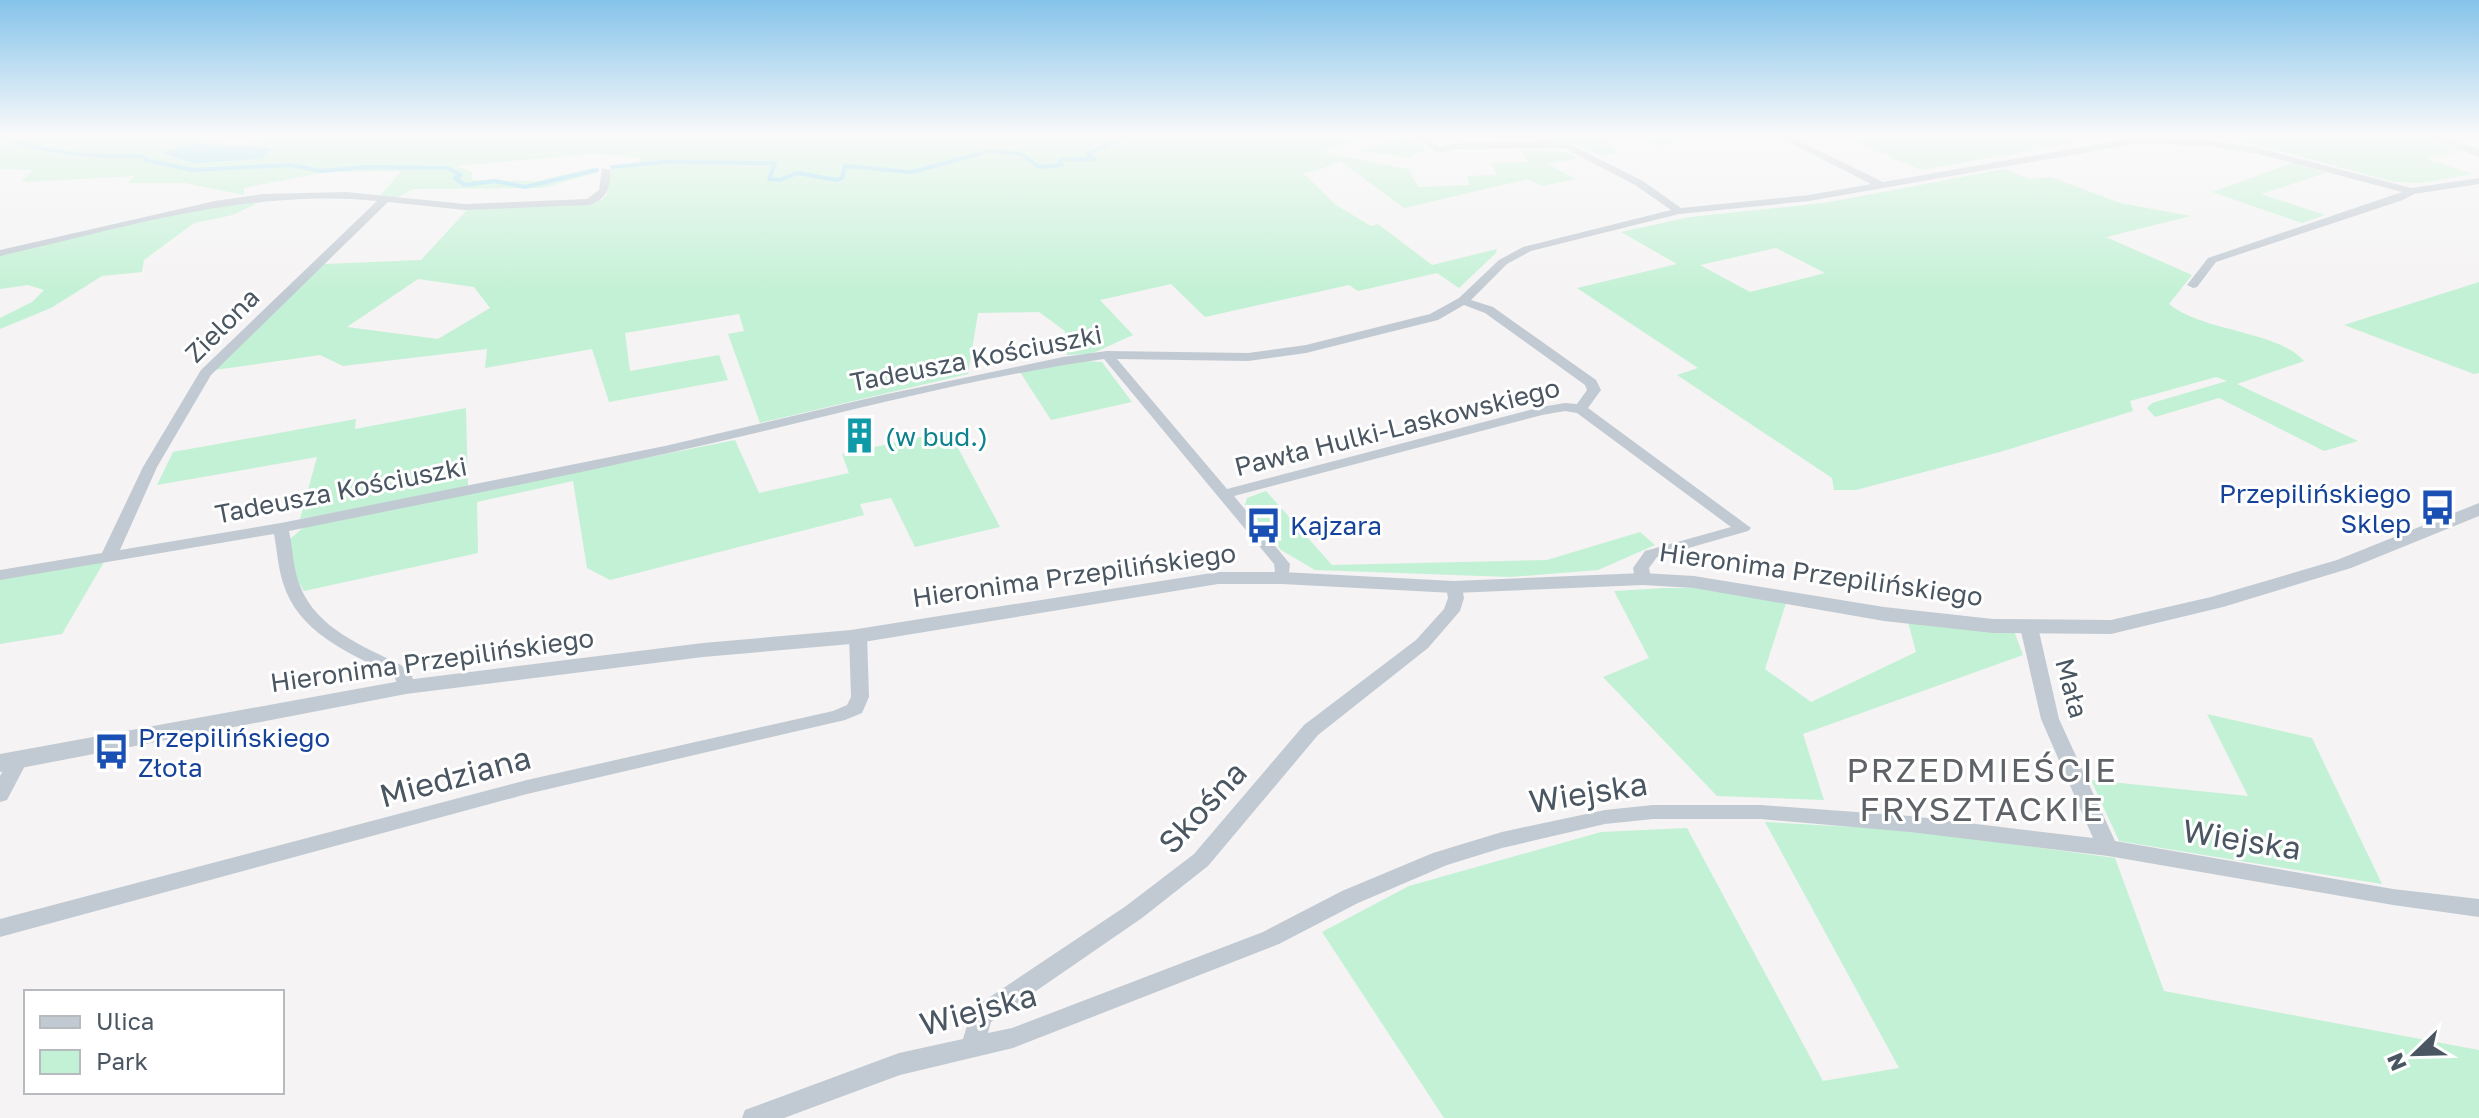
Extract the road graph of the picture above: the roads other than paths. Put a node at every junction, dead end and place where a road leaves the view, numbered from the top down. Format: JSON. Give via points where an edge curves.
{"nodes":[{"id":1,"x":604,"y":188,"type":"edge"},
{"id":2,"x":1646,"y":188,"type":"edge"},
{"id":3,"x":1863,"y":188,"type":"edge"},
{"id":4,"x":2400,"y":188,"type":"edge"},
{"id":5,"x":2430,"y":188,"type":"edge"},
{"id":6,"x":2411,"y":191,"type":"junction"},
{"id":7,"x":385,"y":199,"type":"junction"},
{"id":8,"x":1679,"y":211,"type":"junction"},
{"id":9,"x":0,"y":253,"type":"edge"},
{"id":10,"x":2193,"y":285,"type":"dead end"},
{"id":11,"x":1463,"y":301,"type":"junction"},
{"id":12,"x":1107,"y":355,"type":"junction"},
{"id":13,"x":1158,"y":357,"type":"junction"},
{"id":14,"x":1122,"y":376,"type":"junction"},
{"id":15,"x":1581,"y":409,"type":"junction"},
{"id":16,"x":1224,"y":494,"type":"junction"},
{"id":17,"x":2479,"y":509,"type":"edge"},
{"id":18,"x":281,"y":528,"type":"junction"},
{"id":19,"x":109,"y":556,"type":"junction"},
{"id":20,"x":0,"y":575,"type":"edge"},
{"id":21,"x":1282,"y":578,"type":"junction"},
{"id":22,"x":1643,"y":579,"type":"junction"},
{"id":23,"x":1454,"y":587,"type":"junction"},
{"id":24,"x":2029,"y":627,"type":"junction"},
{"id":25,"x":858,"y":635,"type":"junction"},
{"id":26,"x":406,"y":687,"type":"junction"},
{"id":27,"x":9,"y":761,"type":"edge"},
{"id":28,"x":0,"y":795,"type":"edge"},
{"id":29,"x":2108,"y":848,"type":"junction"},
{"id":30,"x":2479,"y":908,"type":"edge"},
{"id":31,"x":0,"y":928,"type":"edge"},
{"id":32,"x":974,"y":1044,"type":"junction"},
{"id":33,"x":754,"y":1118,"type":"edge"}],
"edges":[{"from":1,"to":7,"type":"street","via":[[601,198],[589,202],[465,207]]},
{"from":2,"to":8,"type":"street"},
{"from":3,"to":8,"type":"street","name":"Tadeusza Kościuszki"},
{"from":4,"to":6,"type":"street","name":"Tadeusza Kościuszki"},
{"from":5,"to":6,"type":"street"},
{"from":6,"to":10,"type":"street","via":[[2212,260]]},
{"from":7,"to":9,"type":"street","via":[[241,199]]},
{"from":7,"to":19,"type":"street","name":"Zielona","via":[[206,373],[150,467]]},
{"from":8,"to":11,"type":"street","name":"Tadeusza Kościuszki","via":[[1527,249],[1503,262]]},
{"from":11,"to":13,"type":"street","name":"Tadeusza Kościuszki","via":[[1434,317],[1306,349],[1248,357]]},
{"from":11,"to":15,"type":"street","via":[[1489,310],[1591,383],[1594,390]]},
{"from":12,"to":13,"type":"street","name":"Tadeusza Kościuszki"},
{"from":12,"to":14,"type":"street"},
{"from":12,"to":18,"type":"street","name":"Tadeusza Kościuszki","via":[[968,380],[665,450]]},
{"from":13,"to":14,"type":"street"},
{"from":14,"to":16,"type":"street"},
{"from":15,"to":16,"type":"street","name":"Pawła Hulki-Laskowskiego","via":[[1541,411]]},
{"from":15,"to":22,"type":"street","via":[[1743,528],[1651,554],[1641,568]]},
{"from":16,"to":21,"type":"street","via":[[1282,564]]},
{"from":17,"to":24,"type":"street","name":"Hieronima Przepilińskiego","via":[[2344,564],[2216,602],[2111,627]]},
{"from":18,"to":19,"type":"street","name":"Tadeusza Kościuszki"},
{"from":18,"to":26,"type":"street","via":[[292,585],[310,618],[329,635],[395,669]]},
{"from":19,"to":20,"type":"street","name":"Tadeusza Kościuszki"},
{"from":21,"to":23,"type":"street","name":"Hieronima Przepilińskiego"},
{"from":21,"to":25,"type":"street","name":"Hieronima Przepilińskiego","via":[[1218,578]]},
{"from":22,"to":23,"type":"street","name":"Hieronima Przepilińskiego"},
{"from":22,"to":24,"type":"street","name":"Hieronima Przepilińskiego","via":[[1724,586],[1884,614]]},
{"from":23,"to":32,"type":"street","name":"Skośna","via":[[1452,611],[1422,644],[1311,730],[1201,860],[980,1016]]},
{"from":24,"to":29,"type":"street","name":"Mała","via":[[2050,719]]},
{"from":25,"to":26,"type":"street","name":"Hieronima Przepilińskiego"},
{"from":25,"to":31,"type":"street","name":"Miedziana","via":[[860,697],[855,709],[838,716],[527,787]]},
{"from":26,"to":27,"type":"street","name":"Hieronima Przepilińskiego"},
{"from":27,"to":28,"type":"street"},
{"from":29,"to":30,"type":"street","name":"Wiejska"},
{"from":29,"to":32,"type":"street","name":"Wiejska","via":[[1761,812],[1605,817],[1440,859],[1271,938],[1013,1038]]},
{"from":32,"to":33,"type":"street","name":"Wiejska","via":[[899,1064]]}]}
